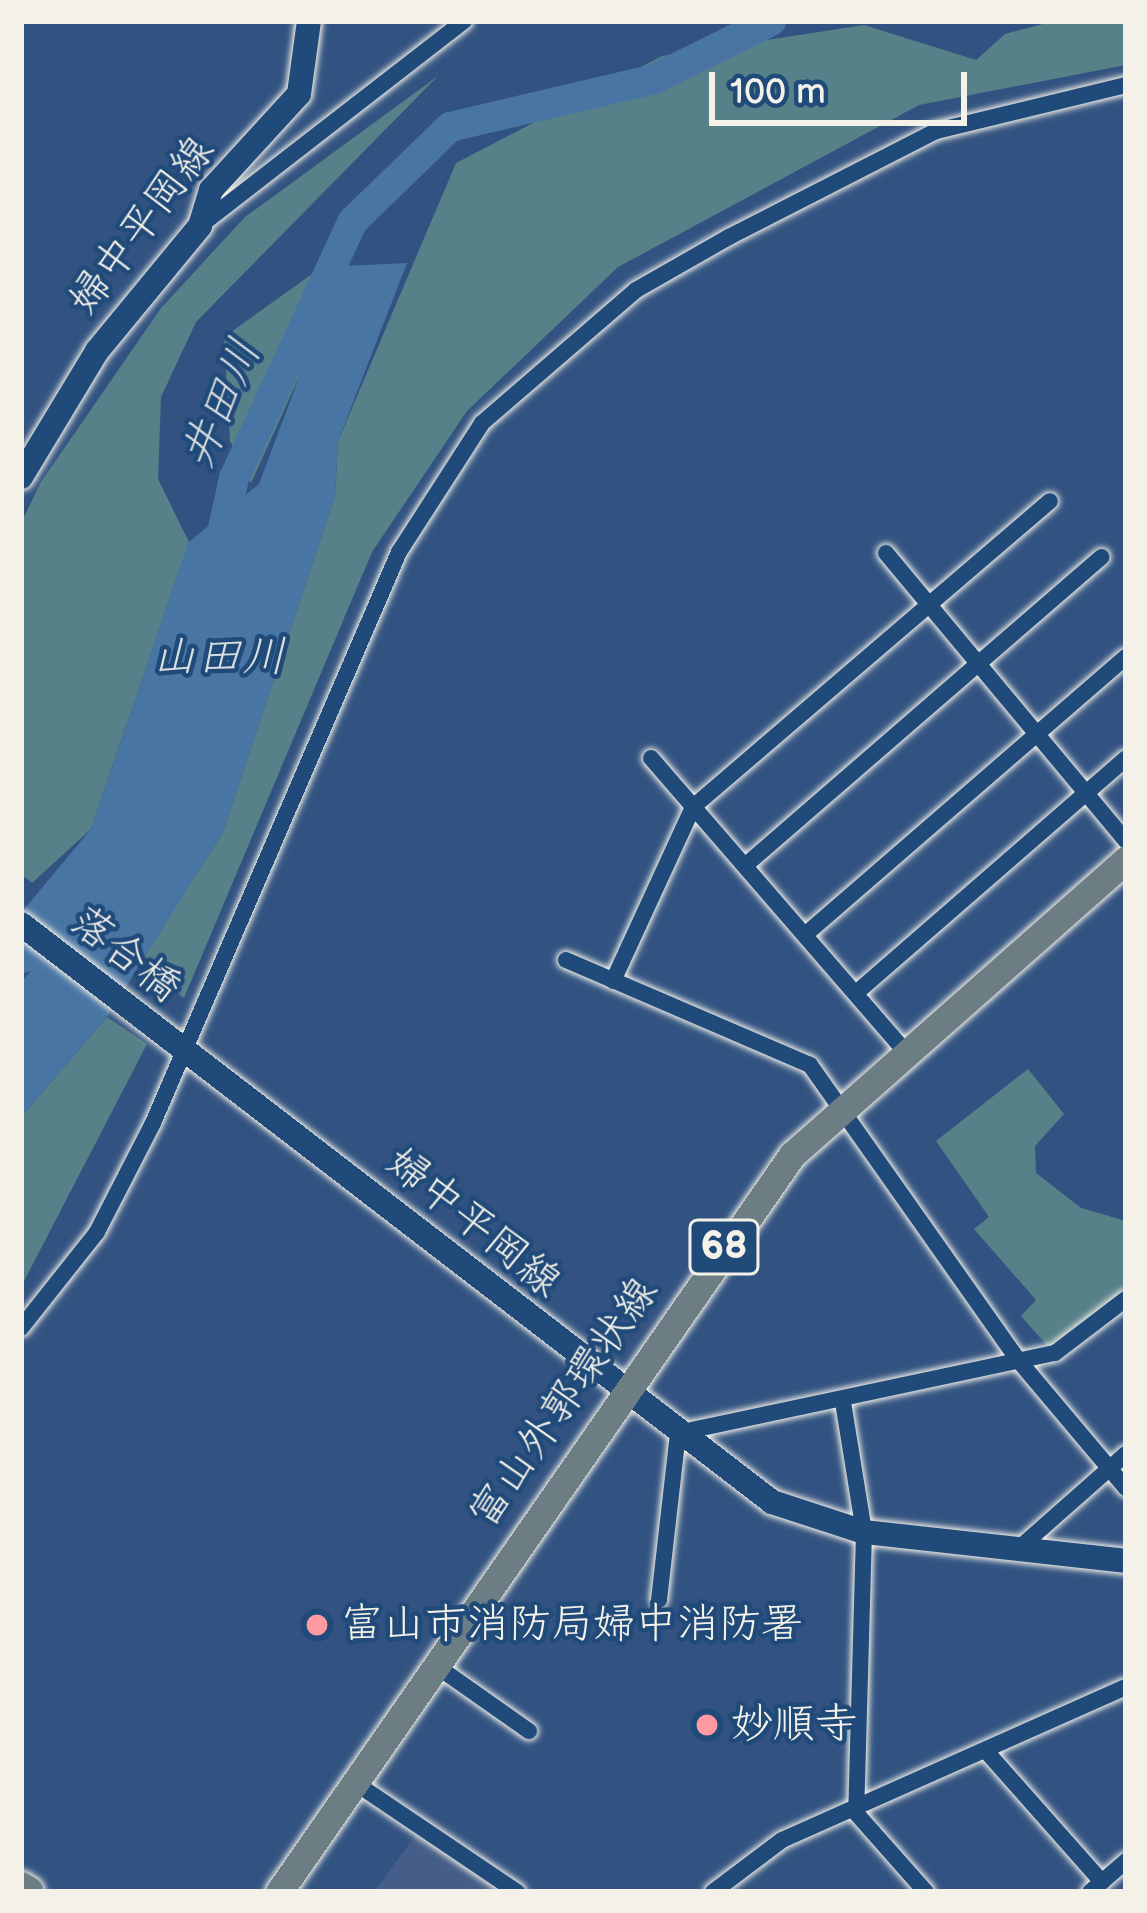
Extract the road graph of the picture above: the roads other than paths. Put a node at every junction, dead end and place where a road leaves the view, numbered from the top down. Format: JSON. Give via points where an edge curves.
{"nodes":[{"id":1,"x":309,"y":21,"type":"edge"},
{"id":2,"x":464,"y":21,"type":"edge"},
{"id":3,"x":1126,"y":85,"type":"edge"},
{"id":4,"x":200,"y":226,"type":"junction"},
{"id":5,"x":21,"y":477,"type":"edge"},
{"id":6,"x":1050,"y":502,"type":"dead end"},
{"id":7,"x":886,"y":553,"type":"dead end"},
{"id":8,"x":1102,"y":557,"type":"dead end"},
{"id":9,"x":931,"y":605,"type":"junction"},
{"id":10,"x":1126,"y":656,"type":"edge"},
{"id":11,"x":981,"y":663,"type":"junction"},
{"id":12,"x":1037,"y":732,"type":"junction"},
{"id":13,"x":651,"y":758,"type":"dead end"},
{"id":14,"x":1126,"y":758,"type":"edge"},
{"id":15,"x":1086,"y":793,"type":"junction"},
{"id":16,"x":693,"y":808,"type":"junction"},
{"id":17,"x":1126,"y":841,"type":"edge"},
{"id":18,"x":1126,"y":860,"type":"edge"},
{"id":19,"x":747,"y":864,"type":"junction"},
{"id":20,"x":21,"y":924,"type":"edge"},
{"id":21,"x":806,"y":934,"type":"junction"},
{"id":22,"x":566,"y":960,"type":"dead end"},
{"id":23,"x":613,"y":981,"type":"junction"},
{"id":24,"x":856,"y":993,"type":"junction"},
{"id":25,"x":180,"y":1048,"type":"junction"},
{"id":26,"x":904,"y":1051,"type":"junction"},
{"id":27,"x":838,"y":1110,"type":"junction"},
{"id":28,"x":1126,"y":1299,"type":"edge"},
{"id":29,"x":21,"y":1328,"type":"edge"},
{"id":30,"x":1019,"y":1361,"type":"junction"},
{"id":31,"x":621,"y":1392,"type":"junction"},
{"id":32,"x":843,"y":1402,"type":"junction"},
{"id":33,"x":678,"y":1433,"type":"junction"},
{"id":34,"x":1126,"y":1454,"type":"edge"},
{"id":35,"x":1111,"y":1467,"type":"junction"},
{"id":36,"x":1126,"y":1488,"type":"edge"},
{"id":37,"x":864,"y":1532,"type":"junction"},
{"id":38,"x":1016,"y":1551,"type":"junction"},
{"id":39,"x":1126,"y":1561,"type":"edge"},
{"id":40,"x":658,"y":1600,"type":"dead end"},
{"id":41,"x":435,"y":1665,"type":"junction"},
{"id":42,"x":1126,"y":1687,"type":"edge"},
{"id":43,"x":529,"y":1731,"type":"dead end"},
{"id":44,"x":986,"y":1751,"type":"junction"},
{"id":45,"x":354,"y":1782,"type":"junction"},
{"id":46,"x":856,"y":1813,"type":"junction"},
{"id":47,"x":1126,"y":1861,"type":"edge"},
{"id":48,"x":21,"y":1887,"type":"edge"},
{"id":49,"x":1096,"y":1887,"type":"edge"},
{"id":50,"x":28,"y":1892,"type":"edge"},
{"id":51,"x":279,"y":1892,"type":"edge"},
{"id":52,"x":517,"y":1892,"type":"edge"},
{"id":53,"x":712,"y":1892,"type":"edge"},
{"id":54,"x":926,"y":1892,"type":"edge"}],
"edges":[{"from":1,"to":4,"type":"main road","name":"婦中平岡線","via":[[298,94],[211,190]]},
{"from":2,"to":4,"type":"street"},
{"from":3,"to":25,"type":"street","via":[[936,131],[729,237],[636,290],[482,423],[399,551]]},
{"from":4,"to":5,"type":"main road","name":"婦中平岡線","via":[[97,351]]},
{"from":6,"to":9,"type":"street"},
{"from":7,"to":9,"type":"street"},
{"from":8,"to":11,"type":"street"},
{"from":9,"to":11,"type":"street"},
{"from":9,"to":16,"type":"street"},
{"from":10,"to":12,"type":"street"},
{"from":11,"to":12,"type":"street"},
{"from":11,"to":19,"type":"street"},
{"from":12,"to":15,"type":"street"},
{"from":12,"to":21,"type":"street"},
{"from":13,"to":16,"type":"street"},
{"from":14,"to":15,"type":"street"},
{"from":15,"to":17,"type":"street"},
{"from":15,"to":24,"type":"street"},
{"from":16,"to":19,"type":"street"},
{"from":16,"to":23,"type":"street"},
{"from":18,"to":26,"type":"main road","name":"富山外郭環状線","number":"68"},
{"from":19,"to":21,"type":"street"},
{"from":20,"to":25,"type":"main road","name":"落合橋"},
{"from":21,"to":24,"type":"street"},
{"from":22,"to":23,"type":"street"},
{"from":23,"to":27,"type":"street","via":[[810,1064]]},
{"from":24,"to":26,"type":"street"},
{"from":25,"to":29,"type":"street","via":[[97,1232]]},
{"from":25,"to":31,"type":"main road","name":"婦中平岡線"},
{"from":26,"to":27,"type":"main road","name":"富山外郭環状線","number":"68"},
{"from":27,"to":30,"type":"street"},
{"from":27,"to":31,"type":"main road","name":"富山外郭環状線","number":"68","via":[[772,1179]]},
{"from":28,"to":30,"type":"street","via":[[1055,1353]]},
{"from":30,"to":32,"type":"street"},
{"from":30,"to":35,"type":"street"},
{"from":31,"to":33,"type":"main road","name":"婦中平岡線"},
{"from":31,"to":41,"type":"main road","name":"富山外郭環状線","number":"68"},
{"from":32,"to":33,"type":"street"},
{"from":32,"to":37,"type":"street"},
{"from":33,"to":37,"type":"main road","name":"婦中平岡線","via":[[772,1502]]},
{"from":33,"to":40,"type":"street"},
{"from":34,"to":35,"type":"street"},
{"from":35,"to":36,"type":"street"},
{"from":35,"to":38,"type":"street"},
{"from":37,"to":38,"type":"main road","name":"婦中平岡線"},
{"from":37,"to":46,"type":"street"},
{"from":38,"to":39,"type":"main road","name":"婦中平岡線"},
{"from":41,"to":43,"type":"street"},
{"from":41,"to":45,"type":"main road","name":"富山外郭環状線","number":"68"},
{"from":42,"to":44,"type":"street"},
{"from":44,"to":46,"type":"street"},
{"from":44,"to":49,"type":"street"},
{"from":45,"to":51,"type":"main road","name":"富山外郭環状線","number":"68"},
{"from":45,"to":52,"type":"street"},
{"from":46,"to":53,"type":"street","via":[[782,1840]]},
{"from":46,"to":54,"type":"street"},
{"from":47,"to":49,"type":"street"},
{"from":48,"to":50,"type":"highway"}]}
